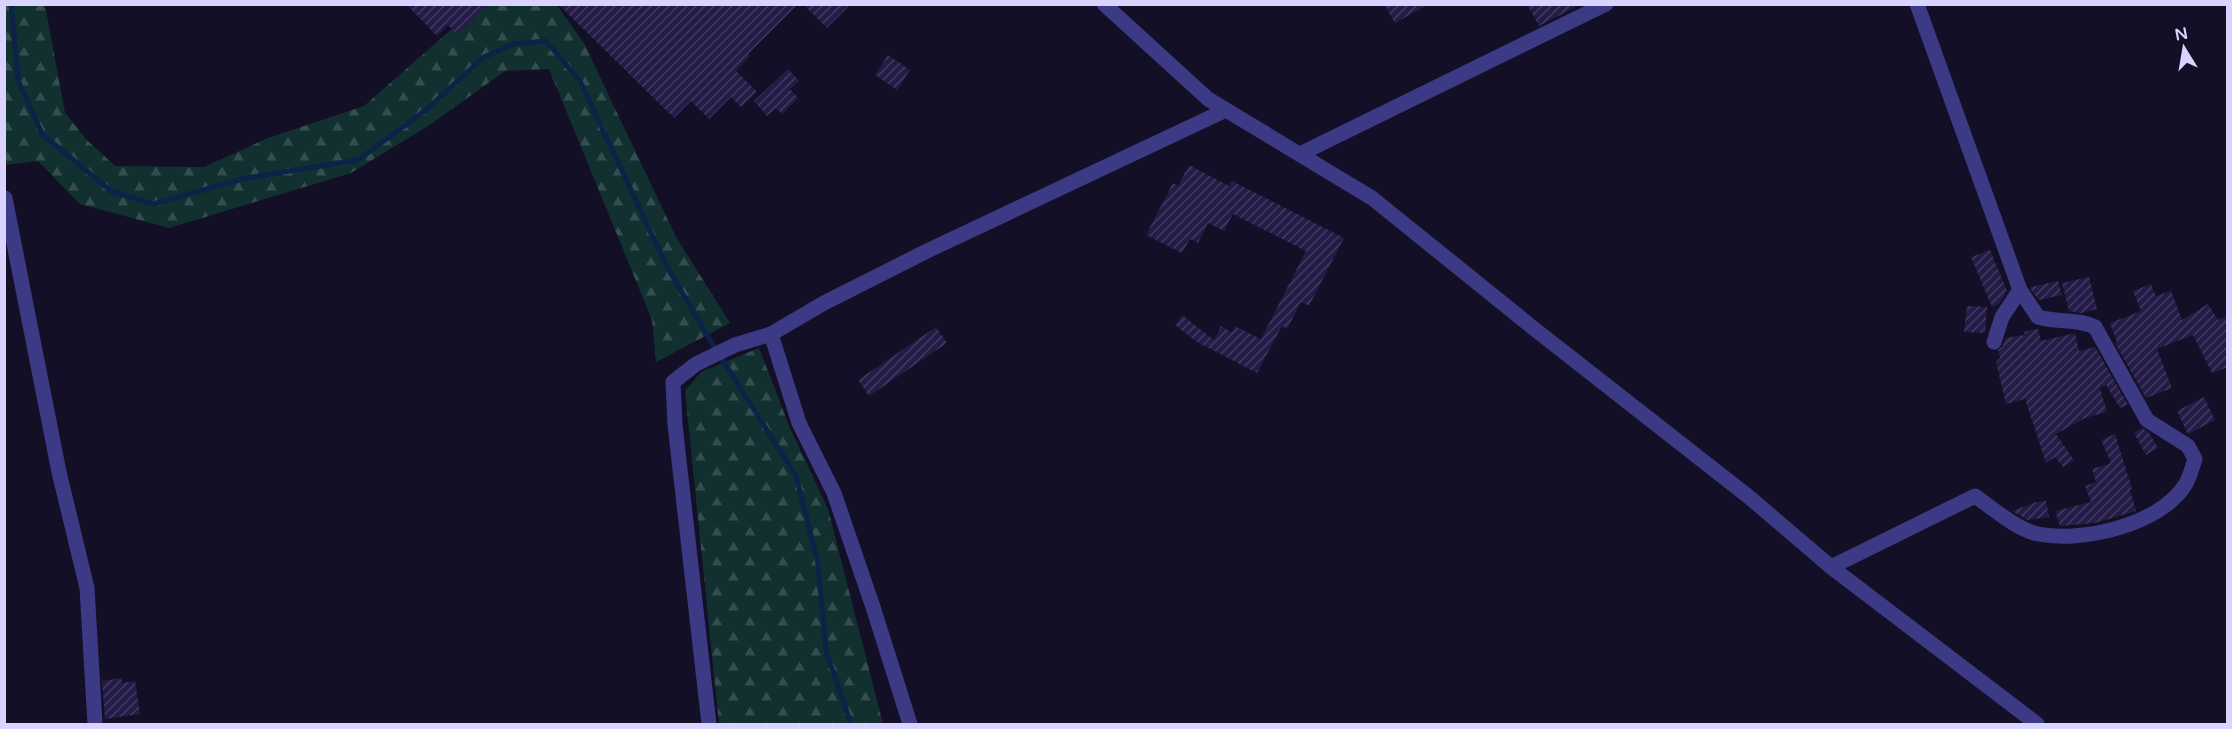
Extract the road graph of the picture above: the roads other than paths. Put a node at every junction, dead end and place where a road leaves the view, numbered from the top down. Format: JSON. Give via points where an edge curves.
{"nodes":[{"id":1,"x":1104,"y":4,"type":"edge"},
{"id":2,"x":1606,"y":4,"type":"edge"},
{"id":3,"x":1917,"y":4,"type":"edge"},
{"id":4,"x":1226,"y":110,"type":"junction"},
{"id":5,"x":1299,"y":154,"type":"junction"},
{"id":6,"x":5,"y":198,"type":"edge"},
{"id":7,"x":2020,"y":290,"type":"junction"},
{"id":8,"x":771,"y":334,"type":"junction"},
{"id":9,"x":1994,"y":342,"type":"dead end"},
{"id":10,"x":1831,"y":567,"type":"junction"},
{"id":11,"x":95,"y":724,"type":"edge"},
{"id":12,"x":709,"y":724,"type":"edge"},
{"id":13,"x":910,"y":724,"type":"edge"},
{"id":14,"x":2037,"y":724,"type":"edge"}],
"edges":[{"from":1,"to":4,"type":"street","via":[[1208,99]]},
{"from":2,"to":5,"type":"street"},
{"from":3,"to":7,"type":"street"},
{"from":4,"to":5,"type":"street"},
{"from":4,"to":8,"type":"street","via":[[917,256]]},
{"from":5,"to":10,"type":"street","via":[[1372,198],[1749,497]]},
{"from":6,"to":11,"type":"street","via":[[59,472],[87,588]]},
{"from":7,"to":9,"type":"street","via":[[2002,317]]},
{"from":7,"to":10,"type":"street","via":[[2038,317],[2086,322],[2095,327],[2147,420],[2188,446],[2194,459],[2186,485],[2145,519],[2075,537],[2037,534],[1975,496]]},
{"from":8,"to":12,"type":"street","via":[[735,345],[696,364],[673,382]]},
{"from":8,"to":13,"type":"street","via":[[799,423],[834,493]]},
{"from":10,"to":14,"type":"street"}]}
